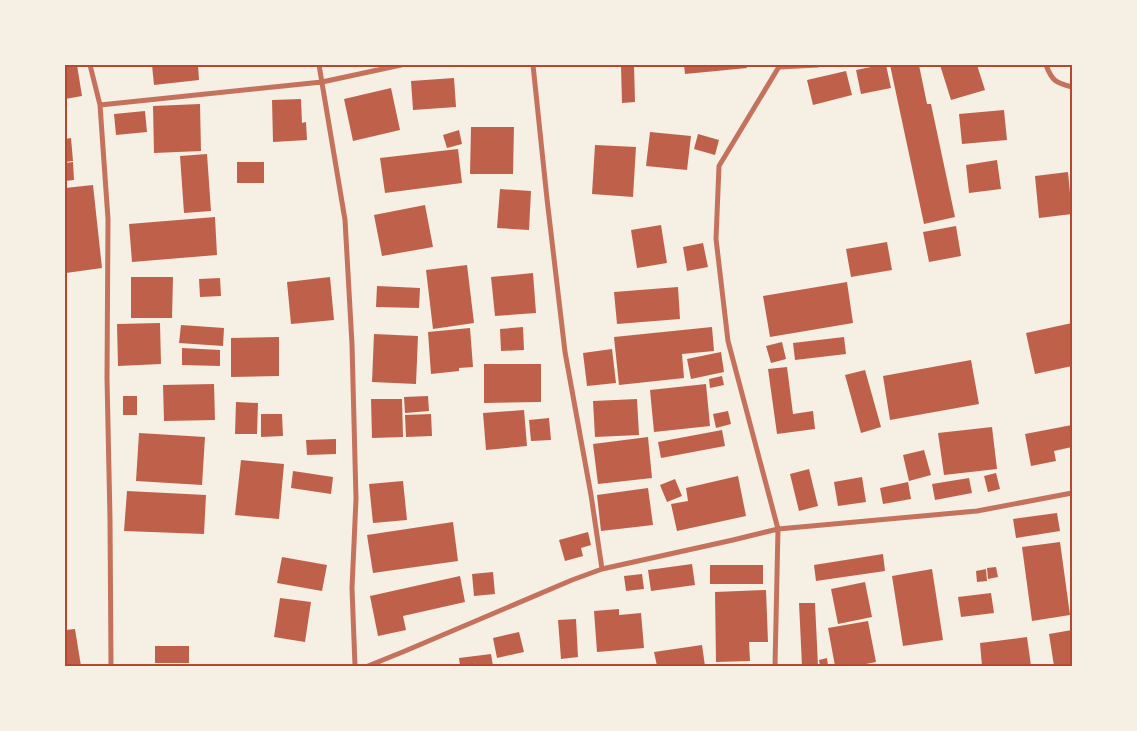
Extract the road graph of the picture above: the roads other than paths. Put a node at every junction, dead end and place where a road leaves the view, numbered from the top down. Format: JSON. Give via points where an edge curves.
{"nodes":[{"id":1,"x":90,"y":65,"type":"edge"},
{"id":2,"x":319,"y":65,"type":"edge"},
{"id":3,"x":401,"y":65,"type":"edge"},
{"id":4,"x":533,"y":65,"type":"edge"},
{"id":5,"x":818,"y":65,"type":"edge"},
{"id":6,"x":1046,"y":65,"type":"edge"},
{"id":7,"x":780,"y":66,"type":"edge"},
{"id":8,"x":322,"y":82,"type":"junction"},
{"id":9,"x":1072,"y":87,"type":"edge"},
{"id":10,"x":100,"y":105,"type":"junction"},
{"id":11,"x":1072,"y":493,"type":"edge"},
{"id":12,"x":778,"y":529,"type":"junction"},
{"id":13,"x":602,"y":570,"type":"junction"},
{"id":14,"x":111,"y":666,"type":"edge"},
{"id":15,"x":356,"y":666,"type":"edge"},
{"id":16,"x":368,"y":666,"type":"edge"},
{"id":17,"x":775,"y":666,"type":"edge"}],
"edges":[{"from":1,"to":10,"type":"street"},
{"from":2,"to":8,"type":"street"},
{"from":3,"to":8,"type":"street"},
{"from":4,"to":13,"type":"street","via":[[566,352]]},
{"from":5,"to":7,"type":"street"},
{"from":6,"to":9,"type":"street","via":[[1058,83]]},
{"from":7,"to":12,"type":"street","via":[[719,166],[716,239],[728,341]]},
{"from":8,"to":10,"type":"street"},
{"from":8,"to":15,"type":"street","via":[[344,220],[352,344],[356,499],[352,588]]},
{"from":10,"to":14,"type":"street","via":[[108,219]]},
{"from":11,"to":12,"type":"street","via":[[977,511]]},
{"from":12,"to":13,"type":"street"},
{"from":12,"to":17,"type":"street"},
{"from":13,"to":16,"type":"street"}]}
